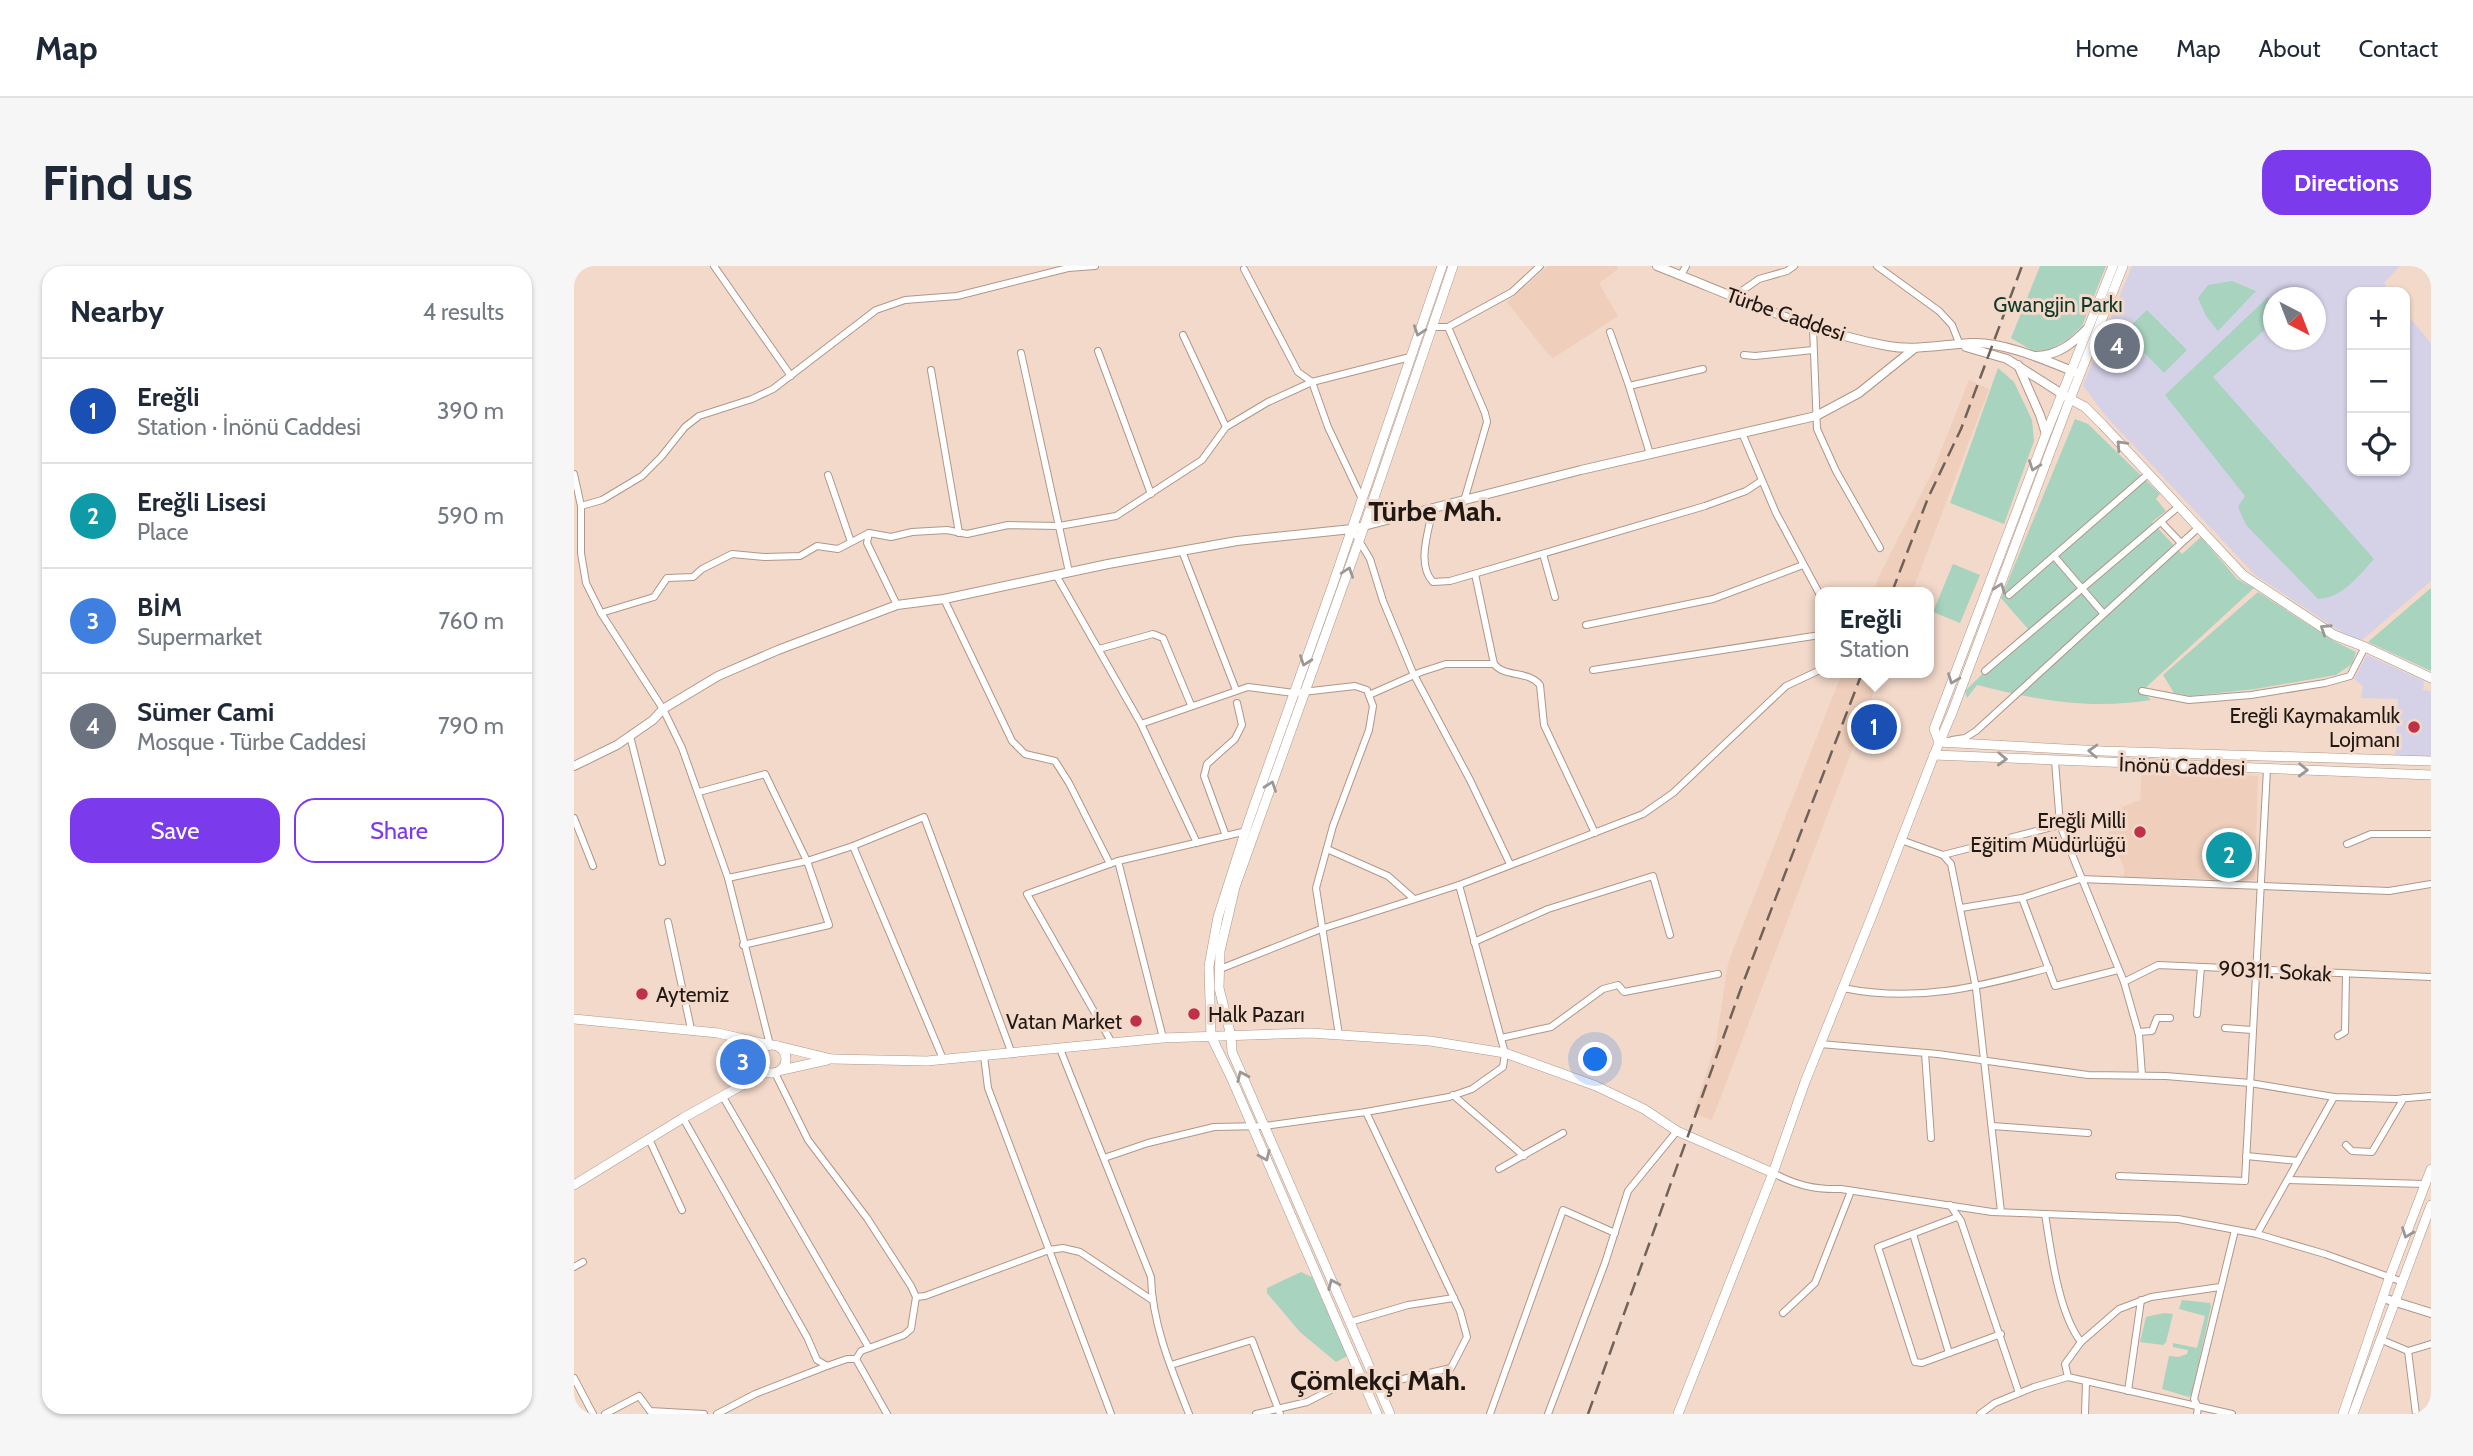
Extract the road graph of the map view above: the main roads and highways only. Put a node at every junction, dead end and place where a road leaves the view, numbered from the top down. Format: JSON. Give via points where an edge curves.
{"nodes":[{"id":1,"x":1441,"y":266,"type":"edge"},
{"id":2,"x":1453,"y":266,"type":"edge"},
{"id":3,"x":2113,"y":266,"type":"edge"},
{"id":4,"x":2123,"y":266,"type":"edge"},
{"id":5,"x":2075,"y":372,"type":"junction"},
{"id":6,"x":2070,"y":399,"type":"junction"},
{"id":7,"x":2431,"y":678,"type":"edge"},
{"id":8,"x":1939,"y":742,"type":"junction"},
{"id":9,"x":1934,"y":754,"type":"junction"},
{"id":10,"x":2431,"y":761,"type":"edge"},
{"id":11,"x":2431,"y":775,"type":"edge"},
{"id":12,"x":574,"y":1019,"type":"edge"},
{"id":13,"x":1211,"y":1036,"type":"junction"},
{"id":14,"x":1231,"y":1036,"type":"junction"},
{"id":15,"x":774,"y":1045,"type":"junction"},
{"id":16,"x":832,"y":1059,"type":"junction"},
{"id":17,"x":774,"y":1072,"type":"junction"},
{"id":18,"x":2431,"y":1169,"type":"edge"},
{"id":19,"x":1773,"y":1173,"type":"junction"},
{"id":20,"x":574,"y":1185,"type":"edge"},
{"id":21,"x":2431,"y":1205,"type":"edge"},
{"id":22,"x":1377,"y":1414,"type":"edge"},
{"id":23,"x":1390,"y":1414,"type":"edge"},
{"id":24,"x":1678,"y":1414,"type":"edge"},
{"id":25,"x":2343,"y":1414,"type":"edge"},
{"id":26,"x":2353,"y":1414,"type":"edge"}],
"edges":[{"from":1,"to":13,"type":"main road","one_way":true,"via":[[1218,917],[1209,966]]},
{"from":14,"to":2,"type":"main road","one_way":true,"via":[[1219,988],[1220,951],[1236,887]]},
{"from":3,"to":5,"type":"main road"},
{"from":4,"to":5,"type":"main road"},
{"from":5,"to":6,"type":"main road"},
{"from":5,"to":8,"type":"main road","one_way":true,"via":[[2062,392],[1934,729]]},
{"from":7,"to":6,"type":"main road","one_way":true,"via":[[2334,635],[2243,575],[2093,416]]},
{"from":8,"to":6,"type":"main road","one_way":true},
{"from":8,"to":9,"type":"main road"},
{"from":10,"to":8,"type":"main road","one_way":true},
{"from":9,"to":11,"type":"main road","name":"İnönü Caddesi","one_way":true},
{"from":9,"to":19,"type":"main road"},
{"from":12,"to":15,"type":"main road","via":[[691,1030]]},
{"from":13,"to":14,"type":"main road"},
{"from":13,"to":16,"type":"main road","via":[[943,1059]]},
{"from":13,"to":22,"type":"main road","one_way":true},
{"from":14,"to":19,"type":"main road","via":[[1310,1033],[1430,1041],[1505,1053],[1596,1086],[1677,1131]]},
{"from":23,"to":14,"type":"main road","one_way":true,"via":[[1232,1052]]},
{"from":15,"to":16,"type":"main road"},
{"from":15,"to":17,"type":"main road","via":[[786,1055],[786,1063]]},
{"from":15,"to":17,"type":"main road","via":[[758,1055],[760,1067]]},
{"from":16,"to":17,"type":"main road"},
{"from":17,"to":20,"type":"main road","via":[[683,1118]]},
{"from":18,"to":25,"type":"main road","one_way":true},
{"from":19,"to":24,"type":"main road"},
{"from":21,"to":26,"type":"main road"}]}
